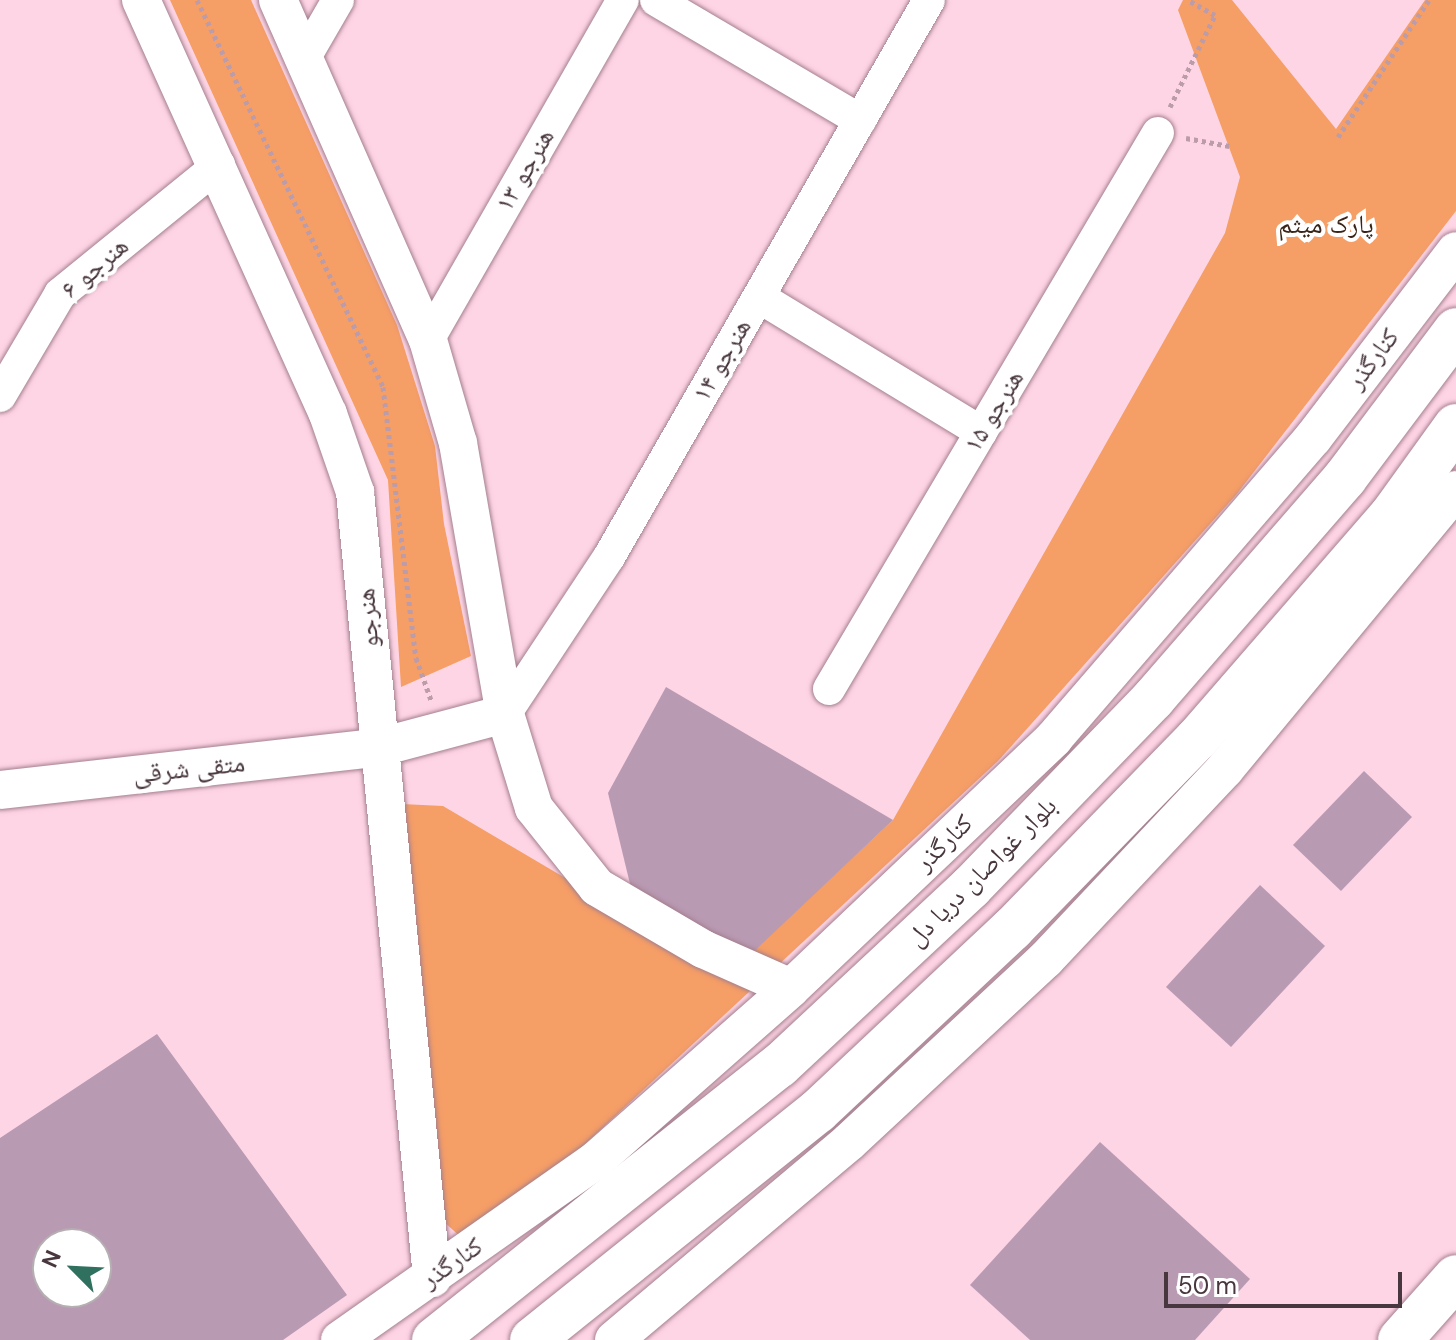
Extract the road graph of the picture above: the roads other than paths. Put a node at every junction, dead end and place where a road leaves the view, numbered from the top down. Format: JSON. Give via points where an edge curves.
{"nodes":[{"id":1,"x":141,"y":0,"type":"edge"},
{"id":2,"x":278,"y":0,"type":"edge"},
{"id":3,"x":338,"y":0,"type":"edge"},
{"id":4,"x":623,"y":0,"type":"edge"},
{"id":5,"x":656,"y":0,"type":"edge"},
{"id":6,"x":929,"y":0,"type":"edge"},
{"id":7,"x":304,"y":59,"type":"junction"},
{"id":8,"x":860,"y":120,"type":"junction"},
{"id":9,"x":1158,"y":133,"type":"road end"},
{"id":10,"x":219,"y":165,"type":"junction"},
{"id":11,"x":1456,"y":251,"type":"edge"},
{"id":12,"x":759,"y":297,"type":"junction"},
{"id":13,"x":1456,"y":330,"type":"edge"},
{"id":14,"x":428,"y":340,"type":"junction"},
{"id":15,"x":0,"y":396,"type":"edge"},
{"id":16,"x":1456,"y":426,"type":"edge"},
{"id":17,"x":981,"y":432,"type":"junction"},
{"id":18,"x":1456,"y":490,"type":"edge"},
{"id":19,"x":829,"y":689,"type":"dead end"},
{"id":20,"x":505,"y":714,"type":"junction"},
{"id":21,"x":377,"y":748,"type":"junction"},
{"id":22,"x":0,"y":790,"type":"edge"},
{"id":23,"x":791,"y":988,"type":"junction"},
{"id":24,"x":1456,"y":1277,"type":"edge"},
{"id":25,"x":432,"y":1278,"type":"junction"},
{"id":26,"x":340,"y":1340,"type":"edge"},
{"id":27,"x":434,"y":1340,"type":"edge"},
{"id":28,"x":532,"y":1340,"type":"edge"},
{"id":29,"x":614,"y":1340,"type":"edge"},
{"id":30,"x":1400,"y":1340,"type":"edge"}],
"edges":[{"from":1,"to":10,"type":"street","name":"هنرجو"},
{"from":2,"to":7,"type":"street"},
{"from":3,"to":7,"type":"street"},
{"from":4,"to":14,"type":"street","name":"هنرجو ۱۳"},
{"from":5,"to":8,"type":"street"},
{"from":6,"to":8,"type":"street","name":"هنرجو ۱۴"},
{"from":7,"to":14,"type":"street"},
{"from":8,"to":12,"type":"street","name":"هنرجو ۱۴"},
{"from":9,"to":17,"type":"street","name":"هنرجو ۱۵"},
{"from":10,"to":15,"type":"street","name":"هنرجو ۶","via":[[60,294]]},
{"from":10,"to":21,"type":"street","name":"هنرجو","via":[[328,414],[355,492]]},
{"from":11,"to":23,"type":"street","name":"کنارگذر","via":[[1313,438],[1054,738]]},
{"from":12,"to":17,"type":"street"},
{"from":12,"to":20,"type":"street","name":"هنرجو ۱۴","via":[[609,557]]},
{"from":13,"to":27,"type":"main road","name":"بلوار غواصان دریا دل","via":[[1345,478],[1153,699],[971,887],[779,1066]]},
{"from":14,"to":20,"type":"street","via":[[458,443]]},
{"from":16,"to":28,"type":"main road","via":[[1391,516],[1197,739],[1012,929],[818,1111]]},
{"from":17,"to":19,"type":"street","name":"هنرجو ۱۵"},
{"from":18,"to":29,"type":"street","via":[[1225,769],[1046,959],[849,1142]]},
{"from":20,"to":21,"type":"street","name":"متقی شرقی"},
{"from":20,"to":23,"type":"street","via":[[534,808],[597,887],[703,949]]},
{"from":21,"to":22,"type":"street","name":"متقی شرقی"},
{"from":21,"to":25,"type":"street","name":"هنرجو"},
{"from":23,"to":25,"type":"street","name":"کنارگذر","via":[[595,1161]]},
{"from":24,"to":30,"type":"main road"},
{"from":25,"to":26,"type":"street","name":"کنارگذر"}]}
